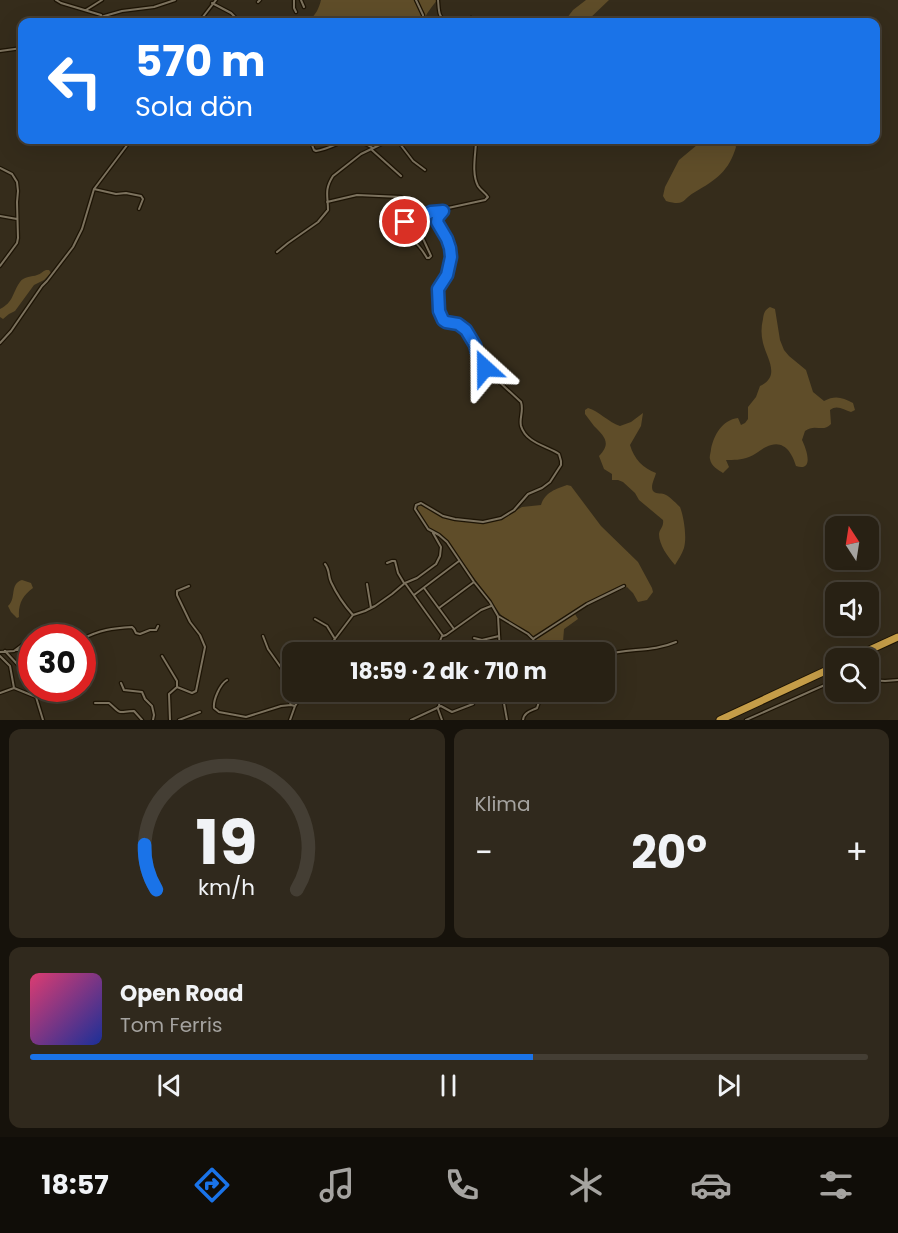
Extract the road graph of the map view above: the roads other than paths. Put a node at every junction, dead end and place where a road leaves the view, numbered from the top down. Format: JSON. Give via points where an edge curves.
{"nodes":[{"id":1,"x":56,"y":0,"type":"edge"},
{"id":2,"x":102,"y":0,"type":"edge"},
{"id":3,"x":175,"y":0,"type":"edge"},
{"id":4,"x":294,"y":0,"type":"edge"},
{"id":5,"x":301,"y":0,"type":"edge"},
{"id":6,"x":416,"y":0,"type":"edge"},
{"id":7,"x":438,"y":0,"type":"edge"},
{"id":8,"x":214,"y":1,"type":"edge"},
{"id":9,"x":304,"y":7,"type":"dead end"},
{"id":10,"x":86,"y":10,"type":"junction"},
{"id":11,"x":296,"y":12,"type":"dead end"},
{"id":12,"x":104,"y":16,"type":"junction"},
{"id":13,"x":97,"y":18,"type":"edge"},
{"id":14,"x":203,"y":18,"type":"edge"},
{"id":15,"x":236,"y":18,"type":"edge"},
{"id":16,"x":423,"y":18,"type":"edge"},
{"id":17,"x":441,"y":18,"type":"edge"},
{"id":18,"x":18,"y":49,"type":"edge"},
{"id":19,"x":0,"y":51,"type":"edge"},
{"id":20,"x":128,"y":144,"type":"edge"},
{"id":21,"x":312,"y":144,"type":"edge"},
{"id":22,"x":336,"y":144,"type":"edge"},
{"id":23,"x":365,"y":144,"type":"edge"},
{"id":24,"x":381,"y":144,"type":"edge"},
{"id":25,"x":400,"y":144,"type":"edge"},
{"id":26,"x":476,"y":144,"type":"edge"},
{"id":27,"x":372,"y":148,"type":"junction"},
{"id":28,"x":0,"y":168,"type":"edge"},
{"id":29,"x":425,"y":170,"type":"dead end"},
{"id":30,"x":401,"y":176,"type":"dead end"},
{"id":31,"x":94,"y":189,"type":"junction"},
{"id":32,"x":327,"y":202,"type":"junction"},
{"id":33,"x":139,"y":209,"type":"dead end"},
{"id":34,"x":443,"y":211,"type":"junction"},
{"id":35,"x":436,"y":212,"type":"junction"},
{"id":36,"x":0,"y":216,"type":"edge"},
{"id":37,"x":18,"y":219,"type":"junction"},
{"id":38,"x":396,"y":226,"type":"junction"},
{"id":39,"x":277,"y":252,"type":"dead end"},
{"id":40,"x":0,"y":266,"type":"edge"},
{"id":41,"x":0,"y":343,"type":"edge"},
{"id":42,"x":432,"y":531,"type":"junction"},
{"id":43,"x":459,"y":561,"type":"junction"},
{"id":44,"x":387,"y":563,"type":"dead end"},
{"id":45,"x":325,"y":564,"type":"dead end"},
{"id":46,"x":474,"y":582,"type":"junction"},
{"id":47,"x":405,"y":583,"type":"junction"},
{"id":48,"x":367,"y":584,"type":"dead end"},
{"id":49,"x":189,"y":586,"type":"dead end"},
{"id":50,"x":624,"y":586,"type":"dead end"},
{"id":51,"x":424,"y":588,"type":"junction"},
{"id":52,"x":414,"y":595,"type":"junction"},
{"id":53,"x":493,"y":606,"type":"junction"},
{"id":54,"x":371,"y":608,"type":"junction"},
{"id":55,"x":439,"y":608,"type":"junction"},
{"id":56,"x":353,"y":615,"type":"junction"},
{"id":57,"x":498,"y":616,"type":"junction"},
{"id":58,"x":315,"y":619,"type":"dead end"},
{"id":59,"x":158,"y":626,"type":"dead end"},
{"id":60,"x":454,"y":629,"type":"junction"},
{"id":61,"x":96,"y":633,"type":"edge"},
{"id":62,"x":263,"y":636,"type":"dead end"},
{"id":63,"x":442,"y":636,"type":"junction"},
{"id":64,"x":500,"y":636,"type":"junction"},
{"id":65,"x":474,"y":638,"type":"dead end"},
{"id":66,"x":335,"y":639,"type":"junction"},
{"id":67,"x":533,"y":639,"type":"junction"},
{"id":68,"x":898,"y":639,"type":"edge"},
{"id":69,"x":333,"y":642,"type":"edge"},
{"id":70,"x":440,"y":642,"type":"edge"},
{"id":71,"x":500,"y":642,"type":"edge"},
{"id":72,"x":534,"y":642,"type":"edge"},
{"id":73,"x":676,"y":642,"type":"dead end"},
{"id":74,"x":876,"y":648,"type":"edge"},
{"id":75,"x":879,"y":649,"type":"edge"},
{"id":76,"x":16,"y":650,"type":"edge"},
{"id":77,"x":5,"y":651,"type":"junction"},
{"id":78,"x":0,"y":652,"type":"edge"},
{"id":79,"x":615,"y":652,"type":"edge"},
{"id":80,"x":0,"y":656,"type":"edge"},
{"id":81,"x":162,"y":656,"type":"dead end"},
{"id":82,"x":18,"y":665,"type":"edge"},
{"id":83,"x":282,"y":670,"type":"edge"},
{"id":84,"x":825,"y":673,"type":"edge"},
{"id":85,"x":812,"y":679,"type":"junction"},
{"id":86,"x":227,"y":680,"type":"dead end"},
{"id":87,"x":879,"y":680,"type":"edge"},
{"id":88,"x":898,"y":680,"type":"edge"},
{"id":89,"x":121,"y":683,"type":"dead end"},
{"id":90,"x":825,"y":685,"type":"edge"},
{"id":91,"x":177,"y":687,"type":"junction"},
{"id":92,"x":14,"y":688,"type":"junction"},
{"id":93,"x":18,"y":690,"type":"edge"},
{"id":94,"x":0,"y":693,"type":"edge"},
{"id":95,"x":37,"y":702,"type":"edge"},
{"id":96,"x":95,"y":702,"type":"dead end"},
{"id":97,"x":290,"y":702,"type":"edge"},
{"id":98,"x":298,"y":702,"type":"edge"},
{"id":99,"x":439,"y":702,"type":"edge"},
{"id":100,"x":472,"y":702,"type":"edge"},
{"id":101,"x":504,"y":702,"type":"edge"},
{"id":102,"x":539,"y":702,"type":"edge"},
{"id":103,"x":291,"y":705,"type":"junction"},
{"id":104,"x":295,"y":706,"type":"junction"},
{"id":105,"x":438,"y":707,"type":"junction"},
{"id":106,"x":200,"y":712,"type":"dead end"},
{"id":107,"x":42,"y":720,"type":"edge"},
{"id":108,"x":142,"y":720,"type":"edge"},
{"id":109,"x":153,"y":720,"type":"edge"},
{"id":110,"x":170,"y":720,"type":"edge"},
{"id":111,"x":179,"y":720,"type":"edge"},
{"id":112,"x":290,"y":720,"type":"edge"},
{"id":113,"x":411,"y":720,"type":"edge"},
{"id":114,"x":442,"y":720,"type":"edge"},
{"id":115,"x":507,"y":720,"type":"edge"},
{"id":116,"x":523,"y":720,"type":"edge"},
{"id":117,"x":720,"y":720,"type":"edge"},
{"id":118,"x":729,"y":720,"type":"edge"},
{"id":119,"x":746,"y":720,"type":"edge"}],
"edges":[{"from":1,"to":10,"type":"street"},
{"from":2,"to":10,"type":"street"},
{"from":3,"to":12,"type":"street"},
{"from":4,"to":11,"type":"street"},
{"from":5,"to":9,"type":"street"},
{"from":6,"to":16,"type":"street"},
{"from":7,"to":17,"type":"street"},
{"from":8,"to":14,"type":"street"},
{"from":8,"to":15,"type":"street"},
{"from":10,"to":12,"type":"street"},
{"from":12,"to":13,"type":"street"},
{"from":18,"to":19,"type":"street"},
{"from":20,"to":31,"type":"street"},
{"from":21,"to":22,"type":"street","via":[[316,151]]},
{"from":23,"to":27,"type":"street"},
{"from":24,"to":27,"type":"street"},
{"from":25,"to":29,"type":"street"},
{"from":26,"to":34,"type":"street","via":[[477,182],[488,198]]},
{"from":27,"to":30,"type":"street"},
{"from":27,"to":32,"type":"street","via":[[333,176]]},
{"from":28,"to":37,"type":"street","via":[[17,182]]},
{"from":31,"to":33,"type":"street","via":[[141,196]]},
{"from":31,"to":41,"type":"street","via":[[73,247]]},
{"from":32,"to":38,"type":"street","via":[[357,195],[401,197],[404,202],[394,217]]},
{"from":32,"to":39,"type":"street","via":[[328,210],[318,222]]},
{"from":34,"to":35,"type":"street"},
{"from":34,"to":42,"type":"street","via":[[437,222],[451,257],[447,275],[438,289],[441,317],[466,330],[482,364],[520,402],[523,429],[538,444],[559,454],[561,461],[550,482],[528,494],[501,518],[483,522],[456,519],[418,504],[416,510]]},
{"from":35,"to":38,"type":"street","via":[[407,226],[404,221]]},
{"from":35,"to":38,"type":"street","via":[[418,226],[429,258]]},
{"from":36,"to":37,"type":"street"},
{"from":37,"to":40,"type":"street","via":[[17,243]]},
{"from":42,"to":43,"type":"street","via":[[447,542]]},
{"from":42,"to":47,"type":"street","via":[[441,548],[438,560],[419,577]]},
{"from":43,"to":46,"type":"street"},
{"from":43,"to":51,"type":"street"},
{"from":44,"to":47,"type":"street","via":[[395,561]]},
{"from":45,"to":56,"type":"street","via":[[340,600]]},
{"from":46,"to":53,"type":"street"},
{"from":46,"to":55,"type":"street"},
{"from":47,"to":52,"type":"street"},
{"from":47,"to":54,"type":"street"},
{"from":48,"to":54,"type":"street"},
{"from":49,"to":91,"type":"street","via":[[177,591],[177,595],[205,646],[196,691]]},
{"from":50,"to":67,"type":"street","via":[[587,604]]},
{"from":51,"to":52,"type":"street"},
{"from":51,"to":55,"type":"street"},
{"from":52,"to":63,"type":"street"},
{"from":53,"to":57,"type":"street"},
{"from":53,"to":60,"type":"street","via":[[483,608]]},
{"from":54,"to":56,"type":"street"},
{"from":55,"to":60,"type":"street"},
{"from":56,"to":66,"type":"street"},
{"from":57,"to":64,"type":"street"},
{"from":57,"to":67,"type":"street"},
{"from":58,"to":66,"type":"street","via":[[327,626]]},
{"from":59,"to":61,"type":"street","via":[[140,634],[132,627]]},
{"from":60,"to":63,"type":"street"},
{"from":62,"to":83,"type":"street"},
{"from":63,"to":70,"type":"street"},
{"from":64,"to":65,"type":"street"},
{"from":64,"to":71,"type":"street"},
{"from":66,"to":69,"type":"street"},
{"from":67,"to":72,"type":"street"},
{"from":68,"to":74,"type":"highway"},
{"from":68,"to":75,"type":"highway"},
{"from":73,"to":79,"type":"street"},
{"from":76,"to":77,"type":"street"},
{"from":77,"to":78,"type":"street"},
{"from":77,"to":82,"type":"street"},
{"from":80,"to":92,"type":"street","via":[[11,668]]},
{"from":81,"to":91,"type":"street"},
{"from":84,"to":85,"type":"highway"},
{"from":85,"to":117,"type":"highway"},
{"from":85,"to":118,"type":"highway"},
{"from":86,"to":103,"type":"street","via":[[213,703],[219,712],[248,717]]},
{"from":87,"to":88,"type":"street"},
{"from":89,"to":109,"type":"street","via":[[124,690],[142,692],[152,706]]},
{"from":90,"to":119,"type":"street"},
{"from":91,"to":110,"type":"street","via":[[169,696]]},
{"from":92,"to":93,"type":"street"},
{"from":92,"to":94,"type":"street"},
{"from":95,"to":107,"type":"street"},
{"from":96,"to":108,"type":"street","via":[[110,703],[120,712],[134,711]]},
{"from":97,"to":103,"type":"street"},
{"from":98,"to":104,"type":"street"},
{"from":99,"to":105,"type":"street"},
{"from":100,"to":105,"type":"street","via":[[452,712]]},
{"from":101,"to":115,"type":"street"},
{"from":102,"to":116,"type":"street"},
{"from":103,"to":104,"type":"street"},
{"from":104,"to":112,"type":"street"},
{"from":105,"to":113,"type":"street"},
{"from":105,"to":114,"type":"street"},
{"from":106,"to":111,"type":"street"}]}
